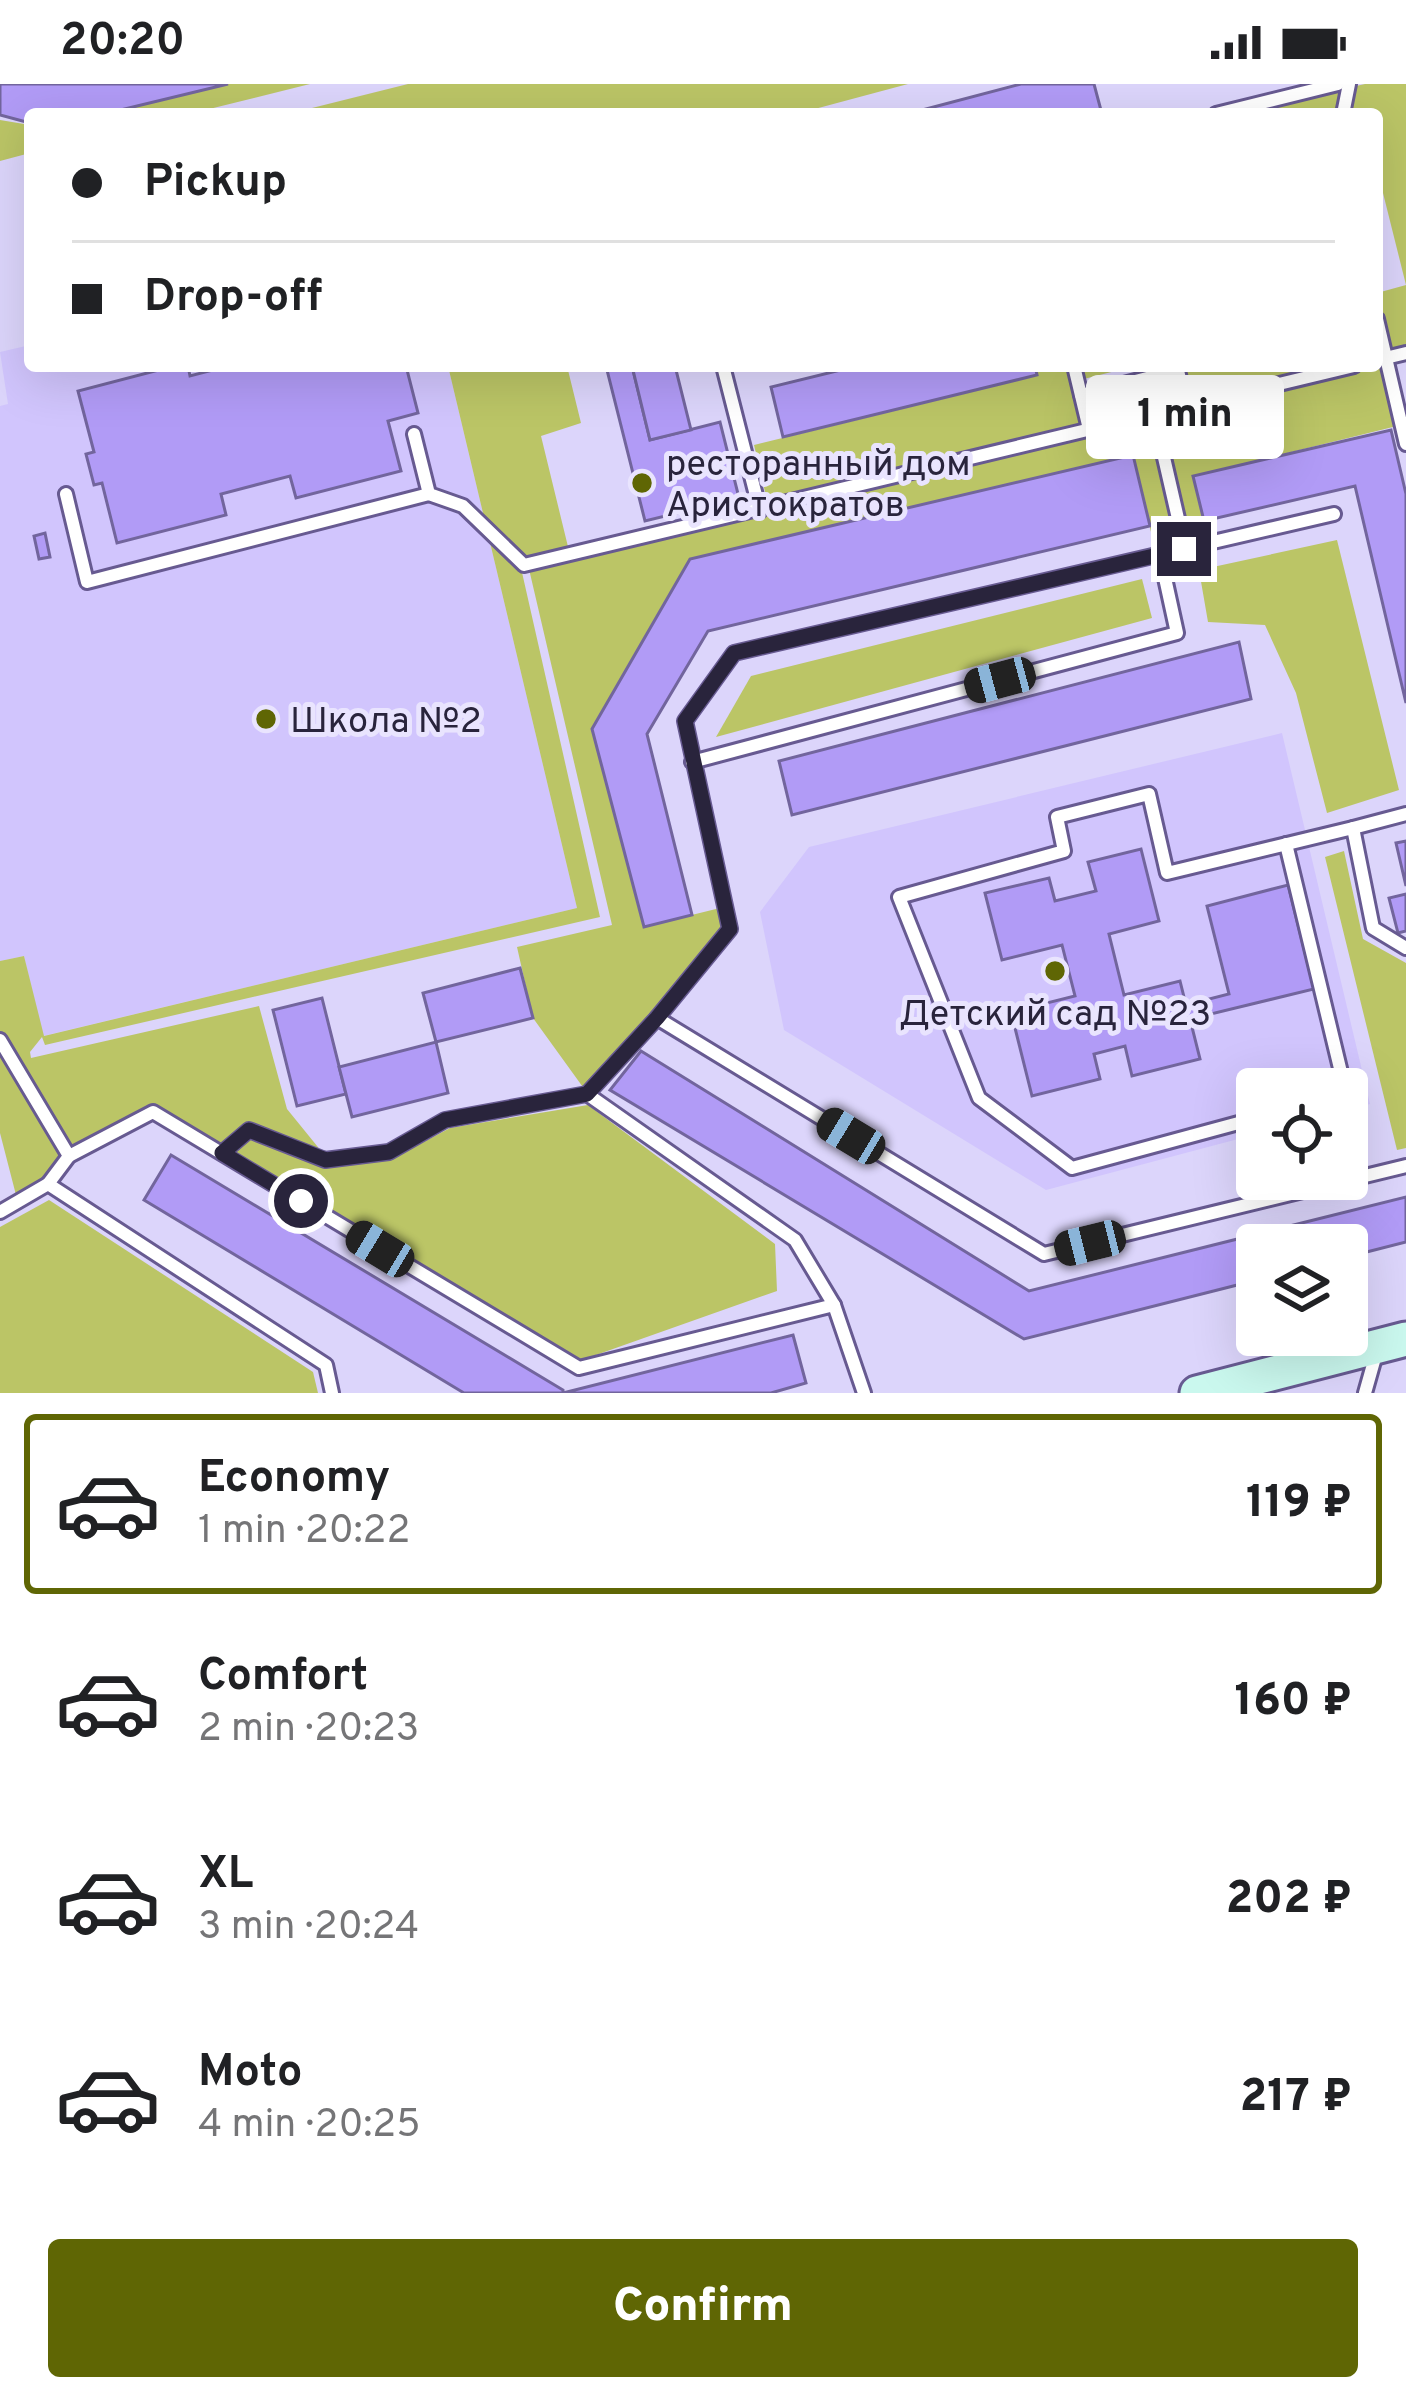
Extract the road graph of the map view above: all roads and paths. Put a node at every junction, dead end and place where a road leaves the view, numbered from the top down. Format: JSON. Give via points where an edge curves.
{"nodes":[{"id":1,"x":1338,"y":84,"type":"edge"},
{"id":2,"x":1310,"y":87,"type":"edge"},
{"id":3,"x":1237,"y":108,"type":"edge"},
{"id":4,"x":1383,"y":367,"type":"edge"},
{"id":5,"x":729,"y":372,"type":"edge"},
{"id":6,"x":1075,"y":372,"type":"edge"},
{"id":7,"x":1164,"y":372,"type":"edge"},
{"id":8,"x":1179,"y":372,"type":"edge"},
{"id":9,"x":1297,"y":373,"type":"edge"},
{"id":10,"x":1081,"y":395,"type":"junction"},
{"id":11,"x":1186,"y":406,"type":"junction"},
{"id":12,"x":1154,"y":414,"type":"junction"},
{"id":13,"x":1089,"y":429,"type":"junction"},
{"id":14,"x":414,"y":434,"type":"dead end"},
{"id":15,"x":1406,"y":444,"type":"edge"},
{"id":16,"x":66,"y":494,"type":"dead end"},
{"id":17,"x":429,"y":494,"type":"junction"},
{"id":18,"x":760,"y":511,"type":"junction"},
{"id":19,"x":1334,"y":514,"type":"dead end"},
{"id":20,"x":1184,"y":549,"type":"junction"},
{"id":21,"x":1160,"y":555,"type":"junction"},
{"id":22,"x":692,"y":762,"type":"junction"},
{"id":23,"x":1406,"y":814,"type":"edge"},
{"id":24,"x":1353,"y":828,"type":"junction"},
{"id":25,"x":1286,"y":844,"type":"junction"},
{"id":26,"x":1406,"y":948,"type":"edge"},
{"id":27,"x":657,"y":1018,"type":"junction"},
{"id":28,"x":0,"y":1040,"type":"edge"},
{"id":29,"x":1341,"y":1068,"type":"edge"},
{"id":30,"x":587,"y":1094,"type":"junction"},
{"id":31,"x":1236,"y":1124,"type":"edge"},
{"id":32,"x":222,"y":1153,"type":"junction"},
{"id":33,"x":69,"y":1156,"type":"junction"},
{"id":34,"x":1406,"y":1166,"type":"edge"},
{"id":35,"x":48,"y":1184,"type":"junction"},
{"id":36,"x":0,"y":1212,"type":"edge"},
{"id":37,"x":835,"y":1304,"type":"junction"},
{"id":38,"x":1392,"y":1342,"type":"edge"},
{"id":39,"x":332,"y":1393,"type":"edge"},
{"id":40,"x":864,"y":1393,"type":"edge"},
{"id":41,"x":1197,"y":1393,"type":"edge"},
{"id":42,"x":1365,"y":1393,"type":"edge"}],
"edges":[{"from":1,"to":2,"type":"lane"},
{"from":2,"to":3,"type":"lane"},
{"from":4,"to":15,"type":"lane"},
{"from":5,"to":18,"type":"lane"},
{"from":6,"to":10,"type":"lane"},
{"from":7,"to":10,"type":"lane"},
{"from":8,"to":11,"type":"lane"},
{"from":9,"to":11,"type":"lane"},
{"from":10,"to":13,"type":"lane"},
{"from":11,"to":12,"type":"lane"},
{"from":12,"to":13,"type":"lane"},
{"from":12,"to":20,"type":"lane"},
{"from":13,"to":18,"type":"lane"},
{"from":14,"to":17,"type":"lane"},
{"from":16,"to":17,"type":"lane","via":[[87,582]]},
{"from":17,"to":18,"type":"lane","via":[[463,506],[524,565]]},
{"from":19,"to":20,"type":"lane"},
{"from":20,"to":21,"type":"lane"},
{"from":21,"to":22,"type":"lane","via":[[734,653],[685,721]]},
{"from":21,"to":22,"type":"lane","via":[[1177,633]]},
{"from":22,"to":27,"type":"lane","via":[[730,929]]},
{"from":23,"to":24,"type":"lane"},
{"from":24,"to":25,"type":"lane"},
{"from":24,"to":26,"type":"lane","via":[[1373,928]]},
{"from":25,"to":29,"type":"lane"},
{"from":25,"to":31,"type":"lane","via":[[1167,873],[1149,794],[1057,817],[1064,851],[899,897],[979,1098],[1072,1168]]},
{"from":27,"to":30,"type":"lane"},
{"from":27,"to":34,"type":"lane","via":[[1045,1254]]},
{"from":28,"to":33,"type":"lane"},
{"from":30,"to":32,"type":"lane","via":[[445,1120],[389,1152],[326,1160],[249,1130]]},
{"from":30,"to":37,"type":"lane","via":[[794,1240]]},
{"from":32,"to":33,"type":"lane","via":[[153,1112]]},
{"from":32,"to":37,"type":"lane","via":[[579,1368]]},
{"from":33,"to":35,"type":"lane"},
{"from":35,"to":36,"type":"lane"},
{"from":35,"to":39,"type":"lane","via":[[326,1365]]},
{"from":37,"to":40,"type":"lane"},
{"from":38,"to":41,"type":"main road"},
{"from":38,"to":42,"type":"lane"}]}
